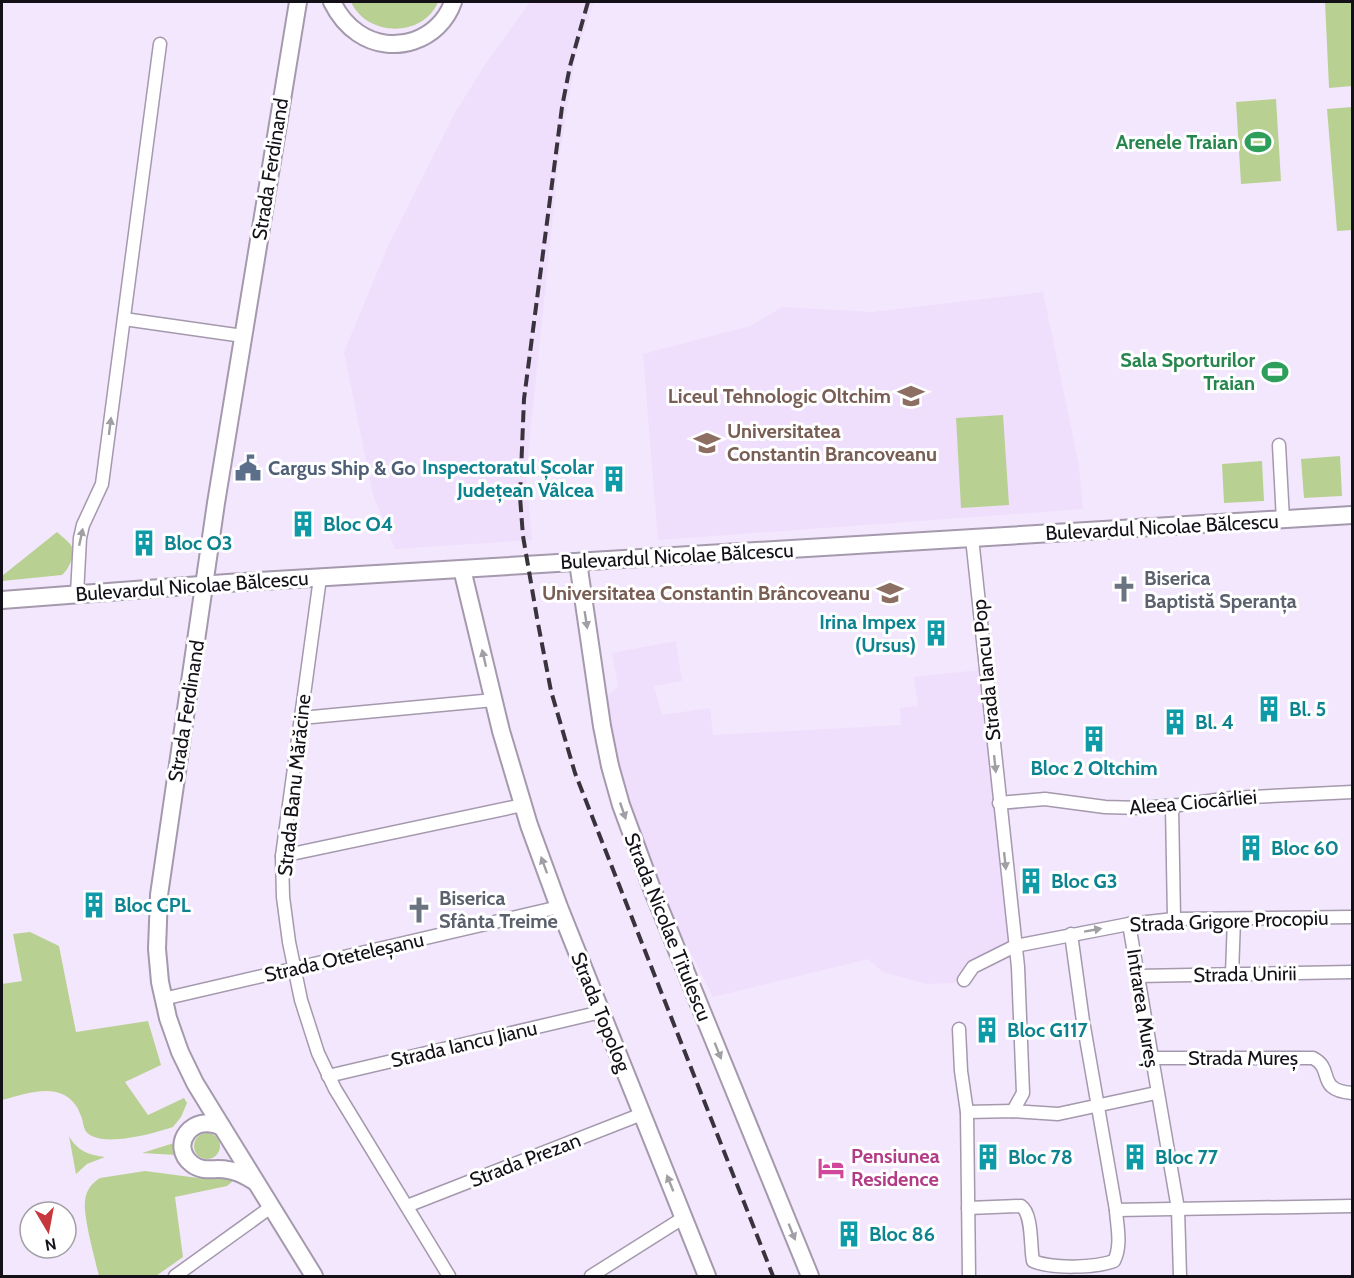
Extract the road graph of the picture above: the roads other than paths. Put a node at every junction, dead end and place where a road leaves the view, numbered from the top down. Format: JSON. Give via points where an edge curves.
{"nodes":[{"id":1,"x":298,"y":2,"type":"edge"},
{"id":2,"x":453,"y":2,"type":"edge"},
{"id":3,"x":334,"y":3,"type":"edge"},
{"id":4,"x":160,"y":44,"type":"dead end"},
{"id":5,"x":124,"y":319,"type":"junction"},
{"id":6,"x":243,"y":336,"type":"junction"},
{"id":7,"x":1279,"y":445,"type":"dead end"},
{"id":8,"x":1353,"y":515,"type":"edge"},
{"id":9,"x":1283,"y":519,"type":"junction"},
{"id":10,"x":972,"y":538,"type":"junction"},
{"id":11,"x":578,"y":562,"type":"junction"},
{"id":12,"x":462,"y":569,"type":"junction"},
{"id":13,"x":320,"y":578,"type":"junction"},
{"id":14,"x":205,"y":584,"type":"junction"},
{"id":15,"x":77,"y":594,"type":"junction"},
{"id":16,"x":2,"y":600,"type":"edge"},
{"id":17,"x":494,"y":700,"type":"junction"},
{"id":18,"x":301,"y":718,"type":"junction"},
{"id":19,"x":1353,"y":792,"type":"edge"},
{"id":20,"x":999,"y":803,"type":"junction"},
{"id":21,"x":523,"y":805,"type":"junction"},
{"id":22,"x":1172,"y":806,"type":"junction"},
{"id":23,"x":282,"y":856,"type":"junction"},
{"id":24,"x":559,"y":907,"type":"junction"},
{"id":25,"x":1353,"y":917,"type":"edge"},
{"id":26,"x":1174,"y":919,"type":"junction"},
{"id":27,"x":1234,"y":919,"type":"junction"},
{"id":28,"x":1129,"y":924,"type":"junction"},
{"id":29,"x":1071,"y":934,"type":"junction"},
{"id":30,"x":1015,"y":946,"type":"junction"},
{"id":31,"x":294,"y":968,"type":"junction"},
{"id":32,"x":1353,"y":972,"type":"edge"},
{"id":33,"x":1232,"y":974,"type":"junction"},
{"id":34,"x":1137,"y":976,"type":"junction"},
{"id":35,"x":964,"y":980,"type":"dead end"},
{"id":36,"x":164,"y":999,"type":"junction"},
{"id":37,"x":601,"y":1012,"type":"junction"},
{"id":38,"x":959,"y":1029,"type":"dead end"},
{"id":39,"x":1151,"y":1058,"type":"junction"},
{"id":40,"x":328,"y":1076,"type":"junction"},
{"id":41,"x":195,"y":1083,"type":"junction"},
{"id":42,"x":1156,"y":1093,"type":"junction"},
{"id":43,"x":1353,"y":1093,"type":"edge"},
{"id":44,"x":1098,"y":1106,"type":"junction"},
{"id":45,"x":1013,"y":1111,"type":"junction"},
{"id":46,"x":967,"y":1112,"type":"junction"},
{"id":47,"x":642,"y":1114,"type":"junction"},
{"id":48,"x":194,"y":1126,"type":"junction"},
{"id":49,"x":226,"y":1133,"type":"junction"},
{"id":50,"x":215,"y":1168,"type":"junction"},
{"id":51,"x":255,"y":1181,"type":"junction"},
{"id":52,"x":407,"y":1206,"type":"junction"},
{"id":53,"x":1353,"y":1206,"type":"edge"},
{"id":54,"x":271,"y":1207,"type":"junction"},
{"id":55,"x":968,"y":1208,"type":"junction"},
{"id":56,"x":1178,"y":1209,"type":"junction"},
{"id":57,"x":1116,"y":1210,"type":"junction"},
{"id":58,"x":683,"y":1218,"type":"junction"},
{"id":59,"x":175,"y":1276,"type":"edge"},
{"id":60,"x":314,"y":1276,"type":"edge"},
{"id":61,"x":449,"y":1276,"type":"edge"},
{"id":62,"x":591,"y":1276,"type":"edge"},
{"id":63,"x":707,"y":1276,"type":"edge"},
{"id":64,"x":810,"y":1276,"type":"edge"},
{"id":65,"x":969,"y":1276,"type":"edge"},
{"id":66,"x":1180,"y":1276,"type":"edge"}],
"edges":[{"from":1,"to":6,"type":"main road","name":"Strada Ferdinand"},
{"from":2,"to":3,"type":"main road","via":[[440,25],[418,40],[392,45],[369,39],[349,25]]},
{"from":4,"to":5,"type":"street"},
{"from":5,"to":6,"type":"street"},
{"from":15,"to":5,"type":"street","one_way":true,"via":[[80,538],[102,484]]},
{"from":6,"to":14,"type":"main road","name":"Strada Ferdinand"},
{"from":7,"to":9,"type":"street"},
{"from":8,"to":9,"type":"main road","name":"Bulevardul Nicolae Bălcescu"},
{"from":9,"to":10,"type":"main road","name":"Bulevardul Nicolae Bălcescu"},
{"from":10,"to":11,"type":"main road","name":"Bulevardul Nicolae Bălcescu"},
{"from":10,"to":20,"type":"street","name":"Strada Iancu Pop","one_way":true},
{"from":11,"to":12,"type":"main road","name":"Bulevardul Nicolae Bălcescu"},
{"from":11,"to":64,"type":"main road","name":"Strada Nicolae Titulescu","one_way":true,"via":[[602,726],[621,805]]},
{"from":12,"to":13,"type":"main road","name":"Bulevardul Nicolae Bălcescu"},
{"from":17,"to":12,"type":"main road","name":"Strada Topolog","one_way":true},
{"from":13,"to":14,"type":"main road","name":"Bulevardul Nicolae Bălcescu"},
{"from":13,"to":18,"type":"street","name":"Strada Banu Mărăcine"},
{"from":14,"to":15,"type":"main road","name":"Bulevardul Nicolae Bălcescu"},
{"from":14,"to":36,"type":"main road","name":"Strada Ferdinand","via":[[159,895],[157,949]]},
{"from":15,"to":16,"type":"main road","name":"Bulevardul Nicolae Bălcescu"},
{"from":17,"to":18,"type":"street"},
{"from":17,"to":21,"type":"main road","name":"Strada Topolog"},
{"from":18,"to":23,"type":"street","name":"Strada Banu Mărăcine"},
{"from":19,"to":22,"type":"street","name":"Aleea Ciocârliei","via":[[1231,798]]},
{"from":20,"to":22,"type":"street","name":"Aleea Ciocârliei","via":[[1045,799],[1105,807]]},
{"from":20,"to":30,"type":"street","one_way":true},
{"from":21,"to":23,"type":"street"},
{"from":24,"to":21,"type":"main road","name":"Strada Topolog","one_way":true},
{"from":22,"to":26,"type":"street"},
{"from":23,"to":31,"type":"street","name":"Strada Banu Mărăcine","via":[[283,897]]},
{"from":24,"to":31,"type":"street","name":"Strada Oteteleșanu"},
{"from":24,"to":37,"type":"main road","name":"Strada Topolog"},
{"from":25,"to":27,"type":"street","name":"Strada Grigore Procopiu"},
{"from":26,"to":27,"type":"street","name":"Strada Grigore Procopiu"},
{"from":26,"to":28,"type":"street","name":"Strada Grigore Procopiu"},
{"from":27,"to":33,"type":"street"},
{"from":29,"to":28,"type":"street","name":"Strada Grigore Procopiu","one_way":true},
{"from":28,"to":34,"type":"street","name":"Intrarea Mureș"},
{"from":29,"to":30,"type":"street","name":"Strada Grigore Procopiu"},
{"from":29,"to":44,"type":"street"},
{"from":30,"to":35,"type":"street","name":"Strada Grigore Procopiu","via":[[973,967]]},
{"from":30,"to":45,"type":"street","via":[[1023,1093]]},
{"from":31,"to":36,"type":"street","name":"Strada Oteteleșanu"},
{"from":31,"to":40,"type":"street","name":"Strada Banu Mărăcine","via":[[310,1031]]},
{"from":32,"to":33,"type":"street","name":"Strada Unirii"},
{"from":33,"to":34,"type":"street","name":"Strada Unirii"},
{"from":34,"to":39,"type":"street","name":"Intrarea Mureș"},
{"from":36,"to":41,"type":"main road","name":"Strada Ferdinand","via":[[173,1034]]},
{"from":37,"to":40,"type":"street","name":"Strada Iancu Jianu"},
{"from":37,"to":47,"type":"main road","name":"Strada Topolog"},
{"from":38,"to":46,"type":"street"},
{"from":39,"to":42,"type":"street","name":"Intrarea Mureș"},
{"from":39,"to":43,"type":"street","name":"Strada Mureș","via":[[1313,1058],[1322,1065],[1328,1084],[1339,1092]]},
{"from":40,"to":52,"type":"street","name":"Strada Banu Mărăcine"},
{"from":41,"to":48,"type":"main road","name":"Strada Ferdinand"},
{"from":41,"to":49,"type":"main road","name":"Strada Ferdinand"},
{"from":42,"to":44,"type":"street","name":"Intrarea Mureș"},
{"from":42,"to":56,"type":"street","name":"Intrarea Mureș"},
{"from":44,"to":45,"type":"street","name":"Intrarea Mureș","via":[[1058,1114]]},
{"from":44,"to":57,"type":"street"},
{"from":45,"to":46,"type":"street","name":"Intrarea Mureș"},
{"from":46,"to":55,"type":"street"},
{"from":47,"to":52,"type":"street","name":"Strada Prezan"},
{"from":58,"to":47,"type":"main road","name":"Strada Topolog","one_way":true},
{"from":48,"to":49,"type":"main road","via":[[208,1122]]},
{"from":48,"to":50,"type":"main road","name":"Strada Ferdinand","via":[[184,1138],[187,1159],[197,1168]]},
{"from":49,"to":50,"type":"main road","via":[[229,1153]]},
{"from":49,"to":51,"type":"main road","name":"Strada Ferdinand"},
{"from":50,"to":51,"type":"main road","name":"Strada Ferdinand"},
{"from":51,"to":54,"type":"main road","name":"Strada Ferdinand"},
{"from":52,"to":61,"type":"street","name":"Strada Banu Mărăcine"},
{"from":53,"to":56,"type":"street"},
{"from":54,"to":59,"type":"street"},
{"from":54,"to":60,"type":"main road","name":"Strada Ferdinand"},
{"from":55,"to":57,"type":"street","via":[[1026,1209],[1033,1261],[1043,1265],[1102,1265],[1114,1261],[1119,1242]]},
{"from":55,"to":65,"type":"street"},
{"from":56,"to":57,"type":"street"},
{"from":56,"to":66,"type":"street","name":"Intrarea Mureș"},
{"from":58,"to":62,"type":"street"},
{"from":58,"to":63,"type":"main road","name":"Strada Topolog"}]}
